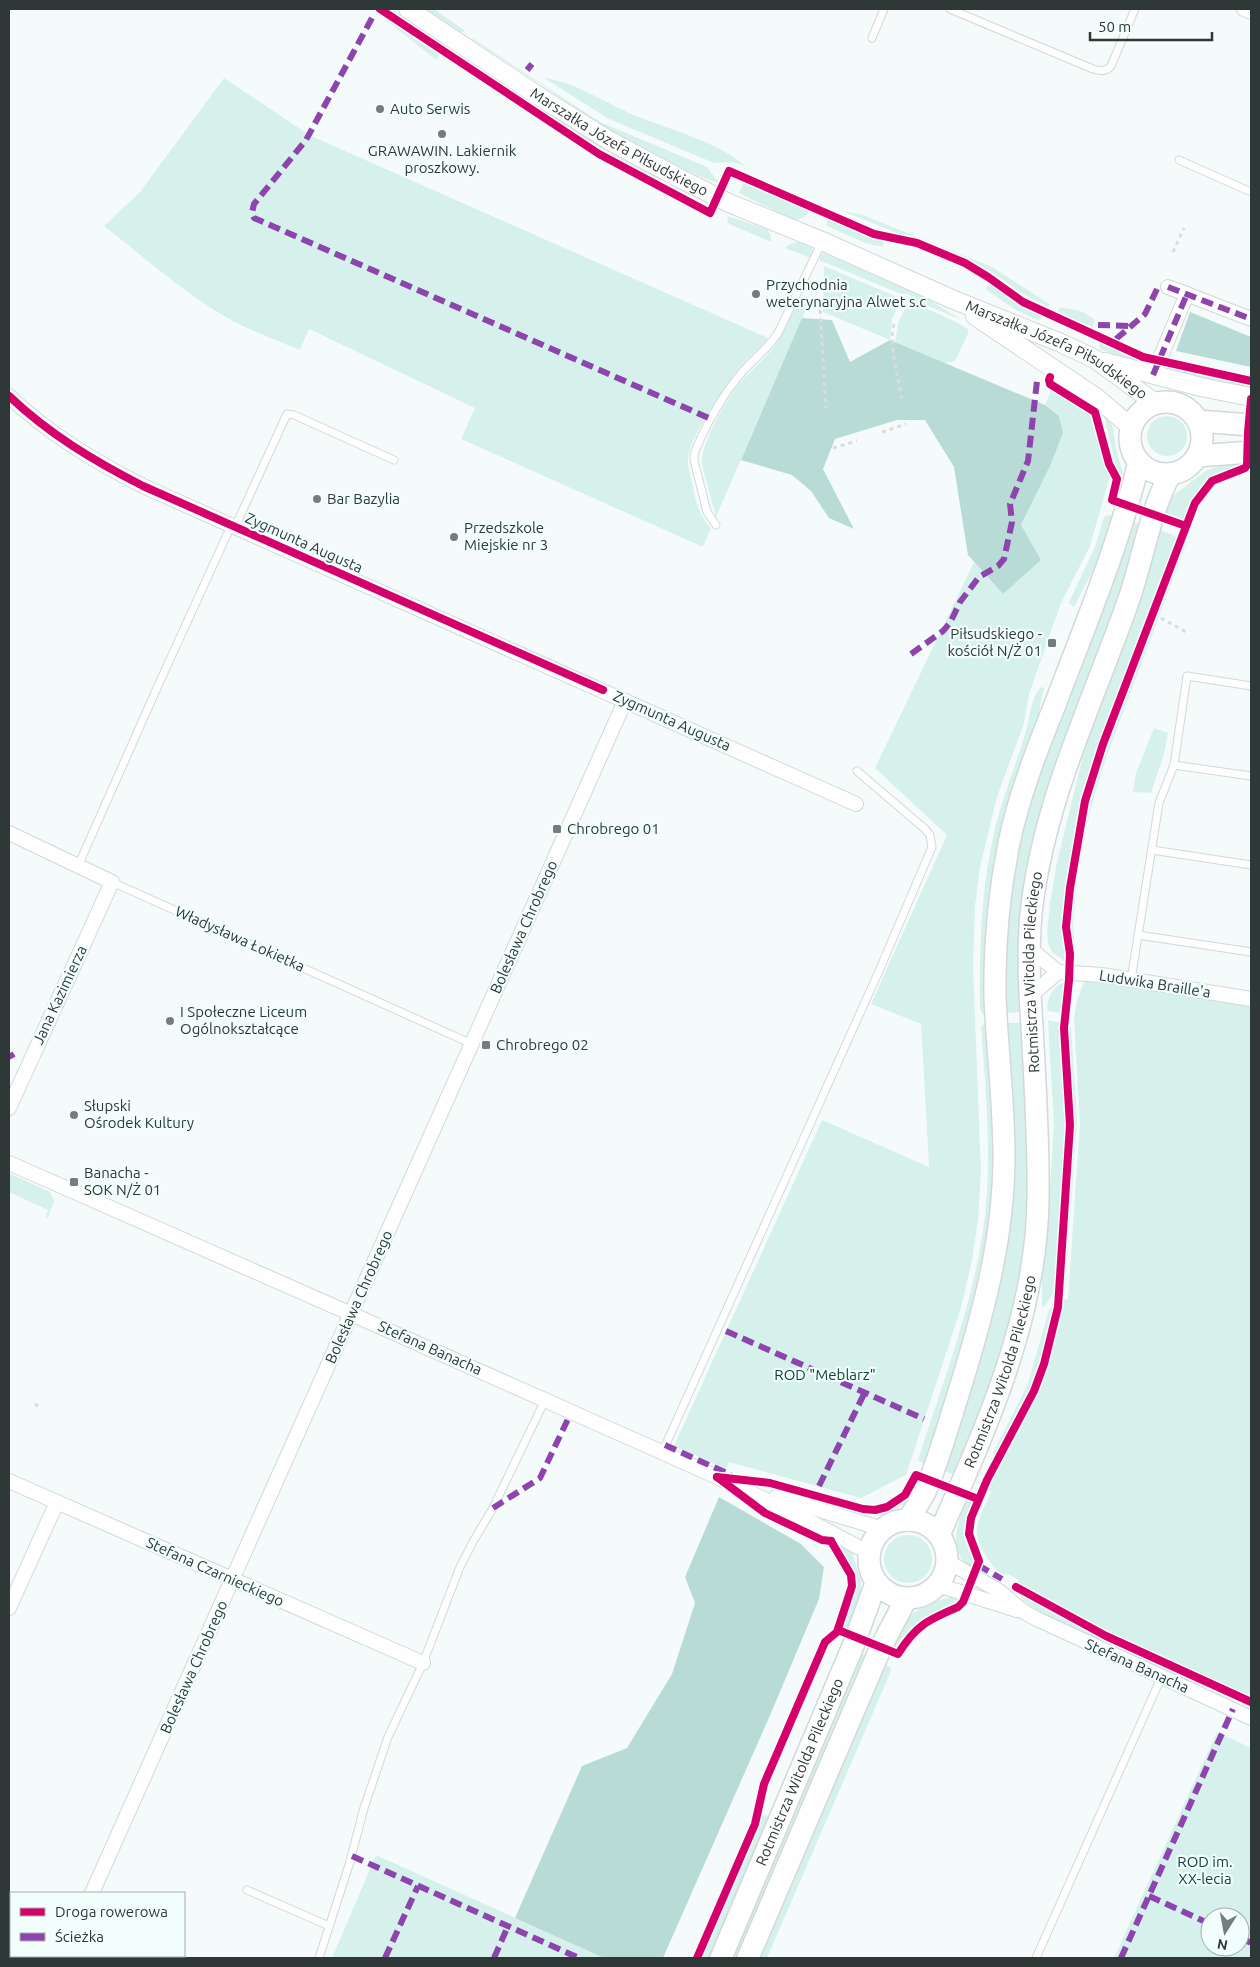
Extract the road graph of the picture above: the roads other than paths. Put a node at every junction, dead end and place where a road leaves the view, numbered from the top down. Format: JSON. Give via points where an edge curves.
{"nodes":[{"id":1,"x":408,"y":9,"type":"edge"},
{"id":2,"x":884,"y":9,"type":"edge"},
{"id":3,"x":950,"y":9,"type":"edge"},
{"id":4,"x":1136,"y":9,"type":"edge"},
{"id":5,"x":1244,"y":9,"type":"edge"},
{"id":6,"x":1251,"y":12,"type":"edge"},
{"id":7,"x":872,"y":38,"type":"dead end"},
{"id":8,"x":1179,"y":160,"type":"dead end"},
{"id":9,"x":1251,"y":192,"type":"edge"},
{"id":10,"x":822,"y":242,"type":"junction"},
{"id":11,"x":1168,"y":287,"type":"dead end"},
{"id":12,"x":1187,"y":294,"type":"junction"},
{"id":13,"x":954,"y":300,"type":"junction"},
{"id":14,"x":1251,"y":319,"type":"edge"},
{"id":15,"x":1095,"y":359,"type":"junction"},
{"id":16,"x":1153,"y":374,"type":"junction"},
{"id":17,"x":9,"y":396,"type":"edge"},
{"id":18,"x":1251,"y":398,"type":"edge"},
{"id":19,"x":1155,"y":403,"type":"junction"},
{"id":20,"x":1198,"y":421,"type":"junction"},
{"id":21,"x":1251,"y":425,"type":"edge"},
{"id":22,"x":1131,"y":427,"type":"junction"},
{"id":23,"x":1251,"y":452,"type":"edge"},
{"id":24,"x":1197,"y":456,"type":"junction"},
{"id":25,"x":394,"y":460,"type":"dead end"},
{"id":26,"x":1139,"y":462,"type":"junction"},
{"id":27,"x":1170,"y":474,"type":"junction"},
{"id":28,"x":716,"y":525,"type":"dead end"},
{"id":29,"x":233,"y":527,"type":"junction"},
{"id":30,"x":1251,"y":686,"type":"edge"},
{"id":31,"x":625,"y":701,"type":"junction"},
{"id":32,"x":1174,"y":765,"type":"junction"},
{"id":33,"x":857,"y":771,"type":"dead end"},
{"id":34,"x":1251,"y":776,"type":"edge"},
{"id":35,"x":856,"y":804,"type":"dead end"},
{"id":36,"x":9,"y":833,"type":"edge"},
{"id":37,"x":1152,"y":850,"type":"junction"},
{"id":38,"x":1251,"y":865,"type":"edge"},
{"id":39,"x":78,"y":866,"type":"junction"},
{"id":40,"x":112,"y":882,"type":"junction"},
{"id":41,"x":1138,"y":935,"type":"junction"},
{"id":42,"x":1029,"y":948,"type":"junction"},
{"id":43,"x":1251,"y":952,"type":"edge"},
{"id":44,"x":1058,"y":972,"type":"junction"},
{"id":45,"x":1131,"y":980,"type":"junction"},
{"id":46,"x":1030,"y":997,"type":"junction"},
{"id":47,"x":1251,"y":999,"type":"edge"},
{"id":48,"x":472,"y":1044,"type":"junction"},
{"id":49,"x":9,"y":1108,"type":"edge"},
{"id":50,"x":9,"y":1163,"type":"edge"},
{"id":51,"x":352,"y":1314,"type":"junction"},
{"id":52,"x":545,"y":1400,"type":"junction"},
{"id":53,"x":662,"y":1453,"type":"junction"},
{"id":54,"x":9,"y":1480,"type":"edge"},
{"id":55,"x":740,"y":1488,"type":"junction"},
{"id":56,"x":57,"y":1502,"type":"junction"},
{"id":57,"x":908,"y":1520,"type":"junction"},
{"id":58,"x":883,"y":1529,"type":"junction"},
{"id":59,"x":939,"y":1535,"type":"junction"},
{"id":60,"x":869,"y":1553,"type":"junction"},
{"id":61,"x":947,"y":1561,"type":"junction"},
{"id":62,"x":232,"y":1580,"type":"junction"},
{"id":63,"x":876,"y":1583,"type":"junction"},
{"id":64,"x":938,"y":1585,"type":"junction"},
{"id":65,"x":906,"y":1599,"type":"junction"},
{"id":66,"x":9,"y":1608,"type":"edge"},
{"id":67,"x":1024,"y":1612,"type":"junction"},
{"id":68,"x":423,"y":1663,"type":"junction"},
{"id":69,"x":1161,"y":1678,"type":"junction"},
{"id":70,"x":1251,"y":1718,"type":"edge"},
{"id":71,"x":247,"y":1890,"type":"dead end"},
{"id":72,"x":92,"y":1892,"type":"edge"},
{"id":73,"x":329,"y":1926,"type":"junction"},
{"id":74,"x":319,"y":1958,"type":"edge"},
{"id":75,"x":721,"y":1958,"type":"edge"},
{"id":76,"x":748,"y":1958,"type":"edge"},
{"id":77,"x":1036,"y":1958,"type":"edge"}],
"edges":[{"from":1,"to":10,"type":"street","name":"Marszałka Józefa Piłsudskiego","via":[[610,141],[717,198]]},
{"from":2,"to":7,"type":"lane"},
{"from":3,"to":4,"type":"lane","via":[[1102,71],[1111,66]]},
{"from":5,"to":6,"type":"street"},
{"from":8,"to":9,"type":"lane"},
{"from":10,"to":13,"type":"street","name":"Marszałka Józefa Piłsudskiego"},
{"from":10,"to":28,"type":"lane","via":[[772,343],[738,378],[712,417],[694,454],[706,512]]},
{"from":11,"to":12,"type":"street"},
{"from":12,"to":14,"type":"street"},
{"from":12,"to":16,"type":"street"},
{"from":13,"to":15,"type":"street","name":"Marszałka Józefa Piłsudskiego"},
{"from":13,"to":22,"type":"street","name":"Marszałka Józefa Piłsudskiego","via":[[1096,398]]},
{"from":15,"to":16,"type":"street"},
{"from":15,"to":19,"type":"street","name":"Marszałka Józefa Piłsudskiego"},
{"from":16,"to":18,"type":"street"},
{"from":17,"to":29,"type":"street","name":"Zygmunta Augusta","via":[[48,430],[102,466]]},
{"from":19,"to":20,"type":"main road","via":[[1180,404]]},
{"from":19,"to":22,"type":"main road","via":[[1136,416]]},
{"from":20,"to":21,"type":"main road"},
{"from":20,"to":24,"type":"main road","via":[[1201,444]]},
{"from":22,"to":26,"type":"main road","via":[[1130,446]]},
{"from":23,"to":24,"type":"main road"},
{"from":24,"to":27,"type":"main road","via":[[1181,471]]},
{"from":25,"to":29,"type":"lane","via":[[287,414]]},
{"from":26,"to":27,"type":"main road","via":[[1148,470]]},
{"from":26,"to":57,"type":"main road","via":[[1125,514],[1043,734],[1010,839],[999,901],[995,997],[1004,1154],[1000,1226],[991,1281],[970,1357],[924,1492]]},
{"from":27,"to":42,"type":"main road","name":"Rotmistrza Witolda Pileckiego","via":[[1161,490],[1128,600],[1052,806],[1040,856]]},
{"from":29,"to":31,"type":"street","name":"Zygmunta Augusta"},
{"from":29,"to":39,"type":"lane"},
{"from":30,"to":32,"type":"lane","via":[[1187,676]]},
{"from":31,"to":35,"type":"street","name":"Zygmunta Augusta"},
{"from":31,"to":48,"type":"street","name":"Bolesława Chrobrego"},
{"from":32,"to":34,"type":"lane"},
{"from":32,"to":37,"type":"lane","via":[[1159,803]]},
{"from":33,"to":53,"type":"lane","via":[[925,829],[932,847]]},
{"from":36,"to":39,"type":"street","name":"Władysława Łokietka"},
{"from":37,"to":38,"type":"lane"},
{"from":37,"to":41,"type":"lane"},
{"from":39,"to":40,"type":"street","name":"Władysława Łokietka"},
{"from":40,"to":48,"type":"lane","name":"Władysława Łokietka"},
{"from":40,"to":49,"type":"street","name":"Jana Kazimierza"},
{"from":41,"to":43,"type":"lane"},
{"from":41,"to":45,"type":"lane"},
{"from":42,"to":44,"type":"street"},
{"from":42,"to":46,"type":"main road","name":"Rotmistrza Witolda Pileckiego"},
{"from":44,"to":45,"type":"street","name":"Ludwika Braille'a"},
{"from":44,"to":46,"type":"street"},
{"from":45,"to":47,"type":"street","name":"Ludwika Braille'a"},
{"from":46,"to":59,"type":"main road","name":"Rotmistrza Witolda Pileckiego","via":[[1038,1200],[1027,1293],[998,1395]]},
{"from":48,"to":51,"type":"street","name":"Bolesława Chrobrego"},
{"from":50,"to":51,"type":"street","name":"Stefana Banacha"},
{"from":51,"to":52,"type":"street","name":"Stefana Banacha"},
{"from":51,"to":62,"type":"street","name":"Bolesława Chrobrego"},
{"from":52,"to":53,"type":"street","name":"Stefana Banacha"},
{"from":52,"to":68,"type":"lane","via":[[494,1508],[465,1555]]},
{"from":53,"to":55,"type":"street","name":"Stefana Banacha"},
{"from":54,"to":56,"type":"street","name":"Stefana Czarnieckiego"},
{"from":55,"to":58,"type":"street","name":"Stefana Banacha"},
{"from":55,"to":60,"type":"street","name":"Stefana Banacha"},
{"from":56,"to":62,"type":"street","name":"Stefana Czarnieckiego"},
{"from":56,"to":66,"type":"street"},
{"from":57,"to":58,"type":"main road","via":[[895,1522]]},
{"from":57,"to":59,"type":"main road","via":[[920,1522]]},
{"from":58,"to":60,"type":"main road"},
{"from":59,"to":61,"type":"main road"},
{"from":60,"to":63,"type":"main road","via":[[869,1568]]},
{"from":61,"to":64,"type":"main road"},
{"from":61,"to":67,"type":"street","name":"Stefana Banacha","via":[[999,1591]]},
{"from":62,"to":68,"type":"street","name":"Stefana Czarnieckiego"},
{"from":62,"to":72,"type":"street","name":"Bolesława Chrobrego"},
{"from":63,"to":65,"type":"main road","via":[[890,1594]]},
{"from":63,"to":75,"type":"main road","name":"Rotmistrza Witolda Pileckiego","via":[[853,1646]]},
{"from":64,"to":65,"type":"main road","via":[[929,1593]]},
{"from":64,"to":67,"type":"street","name":"Stefana Banacha"},
{"from":65,"to":76,"type":"main road","name":"Rotmistrza Witolda Pileckiego","via":[[881,1647]]},
{"from":67,"to":69,"type":"street","name":"Stefana Banacha"},
{"from":68,"to":73,"type":"lane","via":[[382,1753]]},
{"from":69,"to":70,"type":"street","name":"Stefana Banacha"},
{"from":69,"to":77,"type":"lane"},
{"from":71,"to":73,"type":"lane"},
{"from":73,"to":74,"type":"lane"}]}
